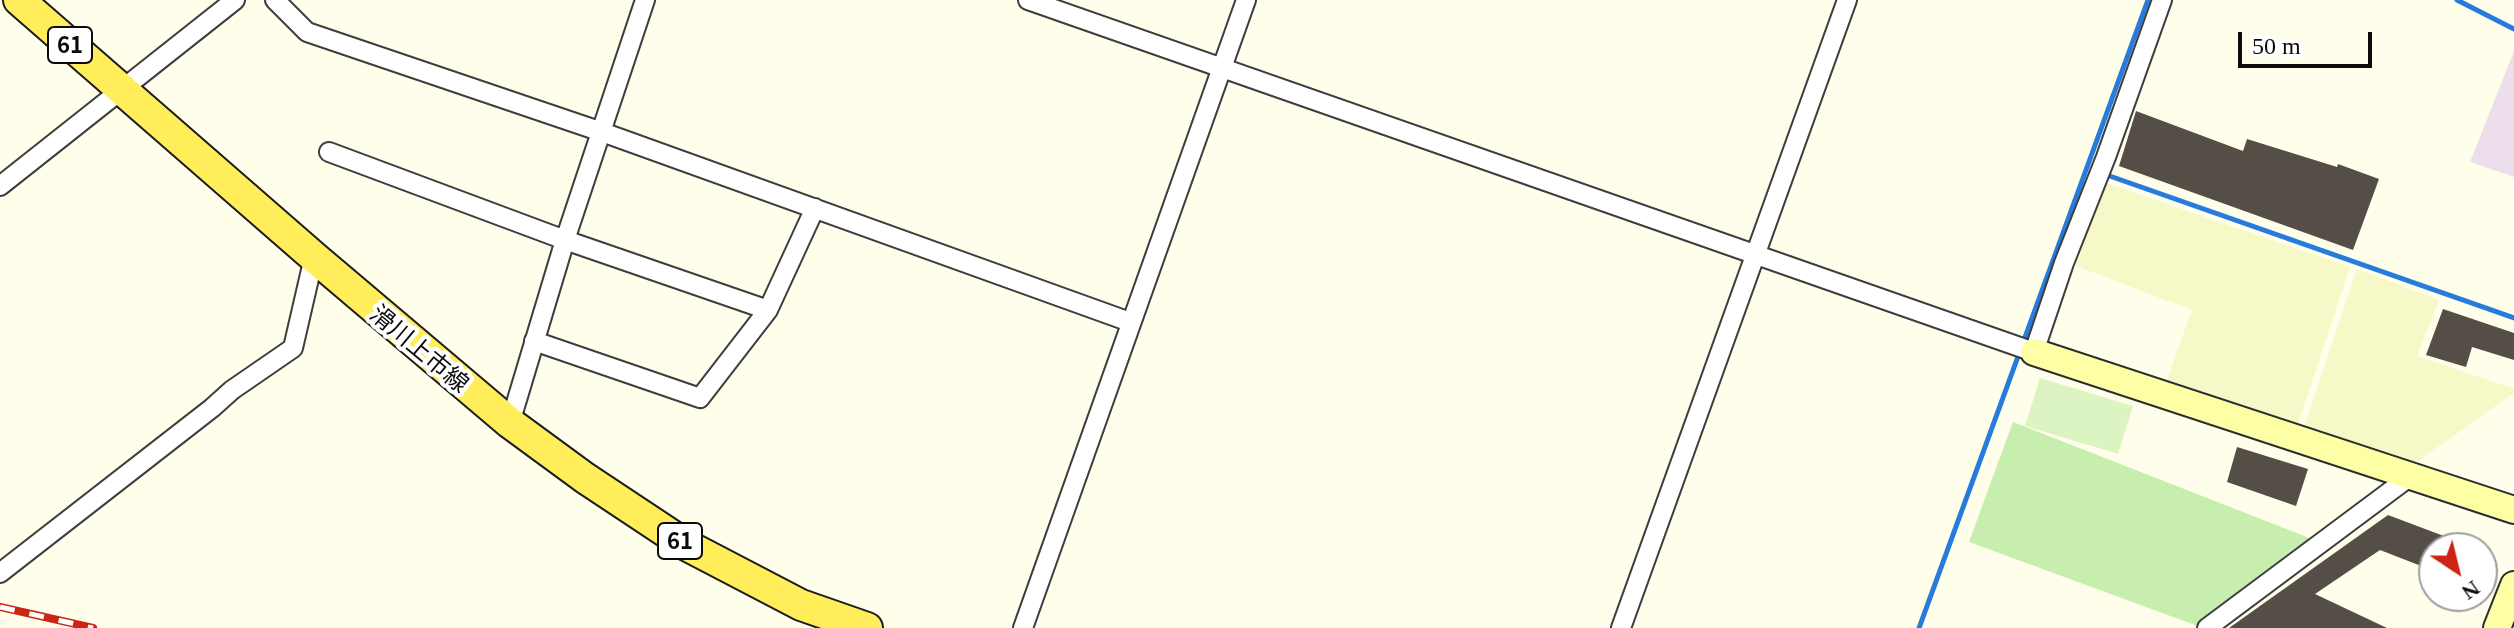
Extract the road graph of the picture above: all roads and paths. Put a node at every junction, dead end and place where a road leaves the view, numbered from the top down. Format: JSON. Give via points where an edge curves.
{"nodes":[{"id":1,"x":19,"y":0,"type":"edge"},
{"id":2,"x":235,"y":0,"type":"edge"},
{"id":3,"x":275,"y":0,"type":"edge"},
{"id":4,"x":645,"y":0,"type":"edge"},
{"id":5,"x":1028,"y":0,"type":"edge"},
{"id":6,"x":1246,"y":0,"type":"edge"},
{"id":7,"x":1847,"y":0,"type":"edge"},
{"id":8,"x":2162,"y":0,"type":"edge"},
{"id":9,"x":1221,"y":69,"type":"junction"},
{"id":10,"x":121,"y":90,"type":"junction"},
{"id":11,"x":602,"y":132,"type":"junction"},
{"id":12,"x":329,"y":152,"type":"dead end"},
{"id":13,"x":0,"y":186,"type":"edge"},
{"id":14,"x":815,"y":208,"type":"junction"},
{"id":15,"x":565,"y":240,"type":"junction"},
{"id":16,"x":1754,"y":256,"type":"junction"},
{"id":17,"x":314,"y":257,"type":"junction"},
{"id":18,"x":768,"y":310,"type":"junction"},
{"id":19,"x":1130,"y":322,"type":"junction"},
{"id":20,"x":534,"y":341,"type":"junction"},
{"id":21,"x":2034,"y":352,"type":"junction"},
{"id":22,"x":510,"y":423,"type":"junction"},
{"id":23,"x":2412,"y":475,"type":"junction"},
{"id":24,"x":2514,"y":510,"type":"edge"},
{"id":25,"x":0,"y":573,"type":"edge"},
{"id":26,"x":2514,"y":585,"type":"edge"},
{"id":27,"x":867,"y":628,"type":"edge"},
{"id":28,"x":1023,"y":628,"type":"edge"},
{"id":29,"x":1621,"y":628,"type":"edge"},
{"id":30,"x":2207,"y":628,"type":"edge"},
{"id":31,"x":2497,"y":628,"type":"edge"}],
"edges":[{"from":1,"to":10,"type":"main road","name":"滑川上市線","number":"61"},
{"from":2,"to":10,"type":"street"},
{"from":3,"to":11,"type":"street","via":[[307,32]]},
{"from":4,"to":11,"type":"street"},
{"from":5,"to":9,"type":"street"},
{"from":6,"to":9,"type":"street"},
{"from":7,"to":16,"type":"street"},
{"from":8,"to":21,"type":"street"},
{"from":9,"to":16,"type":"street"},
{"from":9,"to":19,"type":"street"},
{"from":10,"to":13,"type":"street"},
{"from":10,"to":17,"type":"main road","name":"滑川上市線","number":"61"},
{"from":11,"to":14,"type":"street"},
{"from":11,"to":15,"type":"street"},
{"from":12,"to":15,"type":"street"},
{"from":14,"to":18,"type":"street"},
{"from":14,"to":19,"type":"street"},
{"from":15,"to":18,"type":"street"},
{"from":15,"to":20,"type":"street"},
{"from":16,"to":21,"type":"street"},
{"from":16,"to":29,"type":"street"},
{"from":17,"to":22,"type":"main road","name":"滑川上市線","number":"61"},
{"from":17,"to":25,"type":"street","via":[[293,348]]},
{"from":18,"to":20,"type":"street","via":[[700,398]]},
{"from":19,"to":28,"type":"street"},
{"from":20,"to":22,"type":"street"},
{"from":21,"to":23,"type":"street"},
{"from":22,"to":27,"type":"main road","name":"滑川上市線","number":"61","via":[[686,545],[801,605]]},
{"from":23,"to":24,"type":"street"},
{"from":23,"to":30,"type":"street"},
{"from":26,"to":31,"type":"street"}]}
